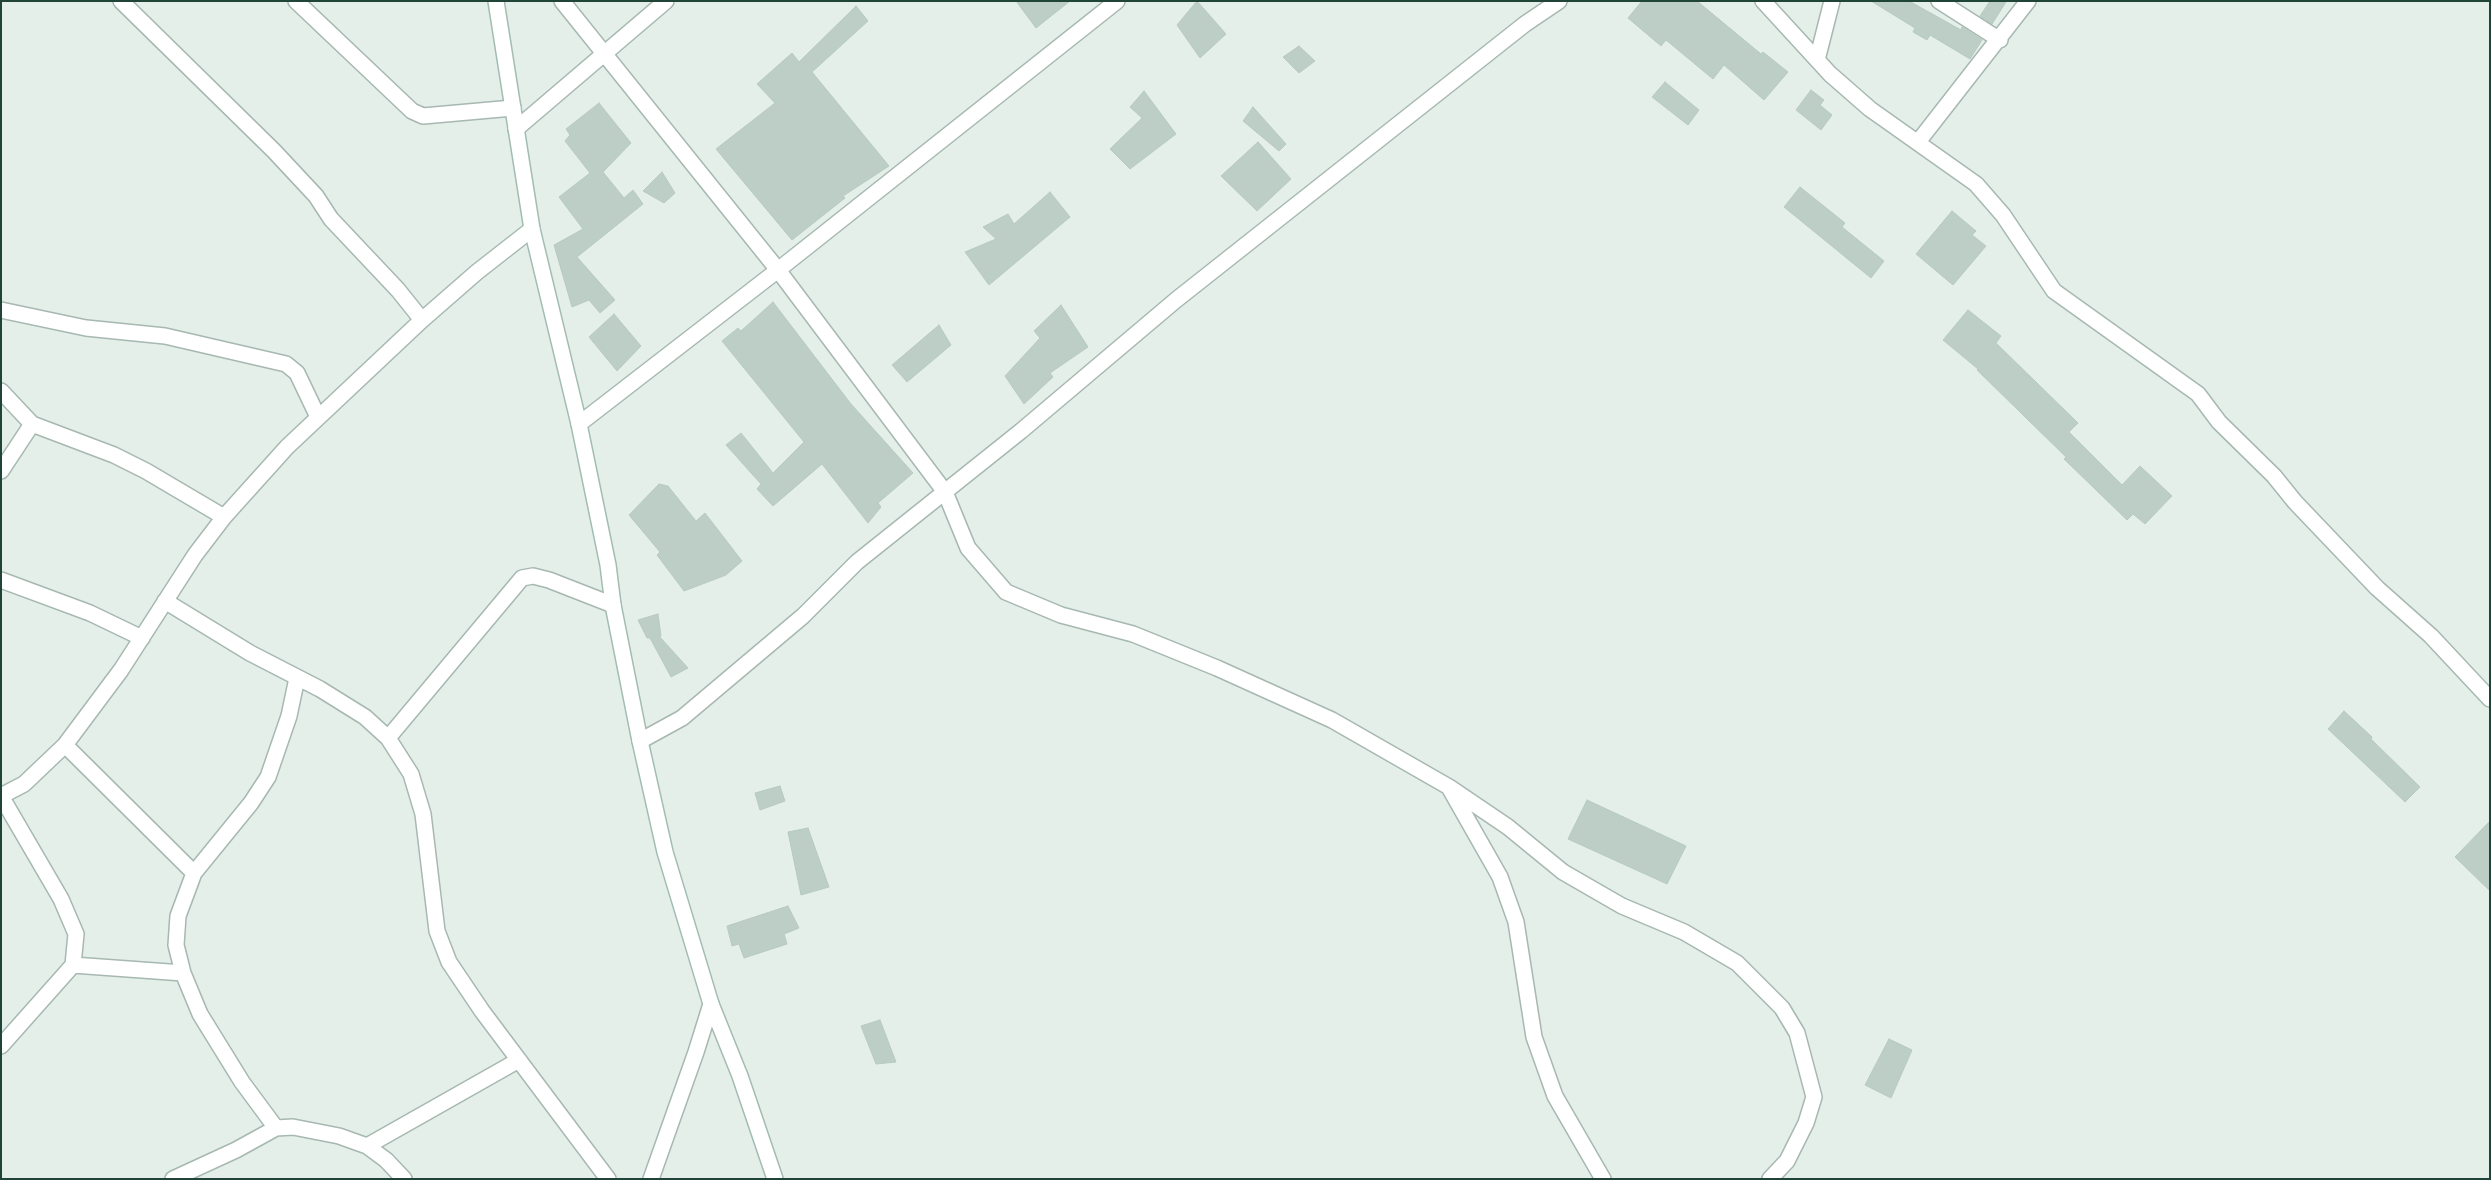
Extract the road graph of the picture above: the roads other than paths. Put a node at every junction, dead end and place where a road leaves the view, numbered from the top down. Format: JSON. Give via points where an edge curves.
{"nodes":[{"id":1,"x":120,"y":1,"type":"edge"},
{"id":2,"x":296,"y":1,"type":"edge"},
{"id":3,"x":496,"y":1,"type":"edge"},
{"id":4,"x":562,"y":1,"type":"edge"},
{"id":5,"x":666,"y":1,"type":"edge"},
{"id":6,"x":1117,"y":1,"type":"edge"},
{"id":7,"x":1560,"y":1,"type":"edge"},
{"id":8,"x":1763,"y":1,"type":"edge"},
{"id":9,"x":1832,"y":1,"type":"edge"},
{"id":10,"x":1939,"y":1,"type":"edge"},
{"id":11,"x":2028,"y":1,"type":"edge"},
{"id":12,"x":2000,"y":40,"type":"junction"},
{"id":13,"x":603,"y":54,"type":"junction"},
{"id":14,"x":1817,"y":60,"type":"junction"},
{"id":15,"x":513,"y":108,"type":"junction"},
{"id":16,"x":516,"y":129,"type":"junction"},
{"id":17,"x":1918,"y":142,"type":"junction"},
{"id":18,"x":532,"y":229,"type":"junction"},
{"id":19,"x":778,"y":270,"type":"junction"},
{"id":20,"x":1,"y":310,"type":"edge"},
{"id":21,"x":422,"y":320,"type":"junction"},
{"id":22,"x":1,"y":391,"type":"edge"},
{"id":23,"x":318,"y":417,"type":"junction"},
{"id":24,"x":32,"y":424,"type":"junction"},
{"id":25,"x":579,"y":424,"type":"junction"},
{"id":26,"x":1,"y":471,"type":"edge"},
{"id":27,"x":945,"y":492,"type":"junction"},
{"id":28,"x":224,"y":517,"type":"junction"},
{"id":29,"x":1,"y":580,"type":"edge"},
{"id":30,"x":165,"y":601,"type":"junction"},
{"id":31,"x":612,"y":605,"type":"junction"},
{"id":32,"x":142,"y":638,"type":"junction"},
{"id":33,"x":297,"y":678,"type":"junction"},
{"id":34,"x":2490,"y":699,"type":"edge"},
{"id":35,"x":388,"y":738,"type":"junction"},
{"id":36,"x":640,"y":741,"type":"junction"},
{"id":37,"x":65,"y":745,"type":"junction"},
{"id":38,"x":1450,"y":787,"type":"junction"},
{"id":39,"x":1,"y":796,"type":"edge"},
{"id":40,"x":194,"y":873,"type":"junction"},
{"id":41,"x":73,"y":965,"type":"junction"},
{"id":42,"x":183,"y":973,"type":"junction"},
{"id":43,"x":711,"y":1004,"type":"junction"},
{"id":44,"x":1,"y":1046,"type":"edge"},
{"id":45,"x":519,"y":1060,"type":"junction"},
{"id":46,"x":276,"y":1128,"type":"junction"},
{"id":47,"x":367,"y":1146,"type":"junction"},
{"id":48,"x":172,"y":1179,"type":"edge"},
{"id":49,"x":404,"y":1179,"type":"edge"},
{"id":50,"x":608,"y":1179,"type":"edge"},
{"id":51,"x":651,"y":1179,"type":"edge"},
{"id":52,"x":775,"y":1179,"type":"edge"},
{"id":53,"x":1603,"y":1179,"type":"edge"},
{"id":54,"x":1770,"y":1179,"type":"edge"}],
"edges":[{"from":1,"to":21,"type":"street","via":[[274,151]]},
{"from":2,"to":15,"type":"street","via":[[412,111],[423,116]]},
{"from":3,"to":15,"type":"street"},
{"from":4,"to":13,"type":"street"},
{"from":5,"to":13,"type":"street"},
{"from":6,"to":19,"type":"street"},
{"from":7,"to":27,"type":"street","via":[[1525,24],[1336,172]]},
{"from":8,"to":14,"type":"street"},
{"from":9,"to":14,"type":"street"},
{"from":10,"to":12,"type":"street"},
{"from":11,"to":12,"type":"street"},
{"from":12,"to":17,"type":"street"},
{"from":13,"to":16,"type":"street"},
{"from":13,"to":19,"type":"street"},
{"from":14,"to":17,"type":"street","via":[[1870,109]]},
{"from":15,"to":16,"type":"street"},
{"from":16,"to":18,"type":"street"},
{"from":17,"to":34,"type":"street","via":[[1976,184],[1993,201],[2054,291],[2198,394],[2219,422],[2274,476],[2294,502],[2377,588],[2431,636]]},
{"from":18,"to":21,"type":"street"},
{"from":18,"to":25,"type":"street"},
{"from":19,"to":25,"type":"street"},
{"from":19,"to":27,"type":"street"},
{"from":20,"to":23,"type":"street","via":[[86,328],[165,336],[286,364],[296,373]]},
{"from":21,"to":23,"type":"street"},
{"from":22,"to":24,"type":"street"},
{"from":23,"to":28,"type":"street"},
{"from":24,"to":26,"type":"street"},
{"from":24,"to":28,"type":"street","via":[[114,455]]},
{"from":25,"to":31,"type":"street","via":[[608,564]]},
{"from":27,"to":36,"type":"street","via":[[858,562],[803,616],[682,718]]},
{"from":27,"to":38,"type":"street","via":[[968,548],[1006,592],[1061,615],[1133,634],[1257,685],[1332,720]]},
{"from":28,"to":30,"type":"street"},
{"from":29,"to":32,"type":"street","via":[[90,613]]},
{"from":30,"to":32,"type":"street"},
{"from":30,"to":33,"type":"street"},
{"from":31,"to":35,"type":"street","via":[[548,580],[533,576],[522,578]]},
{"from":31,"to":36,"type":"street"},
{"from":32,"to":37,"type":"street"},
{"from":33,"to":35,"type":"street","via":[[365,717]]},
{"from":33,"to":40,"type":"street","via":[[289,716],[268,777],[245,811]]},
{"from":35,"to":45,"type":"street","via":[[411,774],[423,814],[433,905],[443,948],[482,1011]]},
{"from":36,"to":43,"type":"street","via":[[665,852]]},
{"from":37,"to":39,"type":"street","via":[[24,784]]},
{"from":37,"to":40,"type":"street"},
{"from":38,"to":53,"type":"street","via":[[1500,877],[1516,922],[1534,1037],[1555,1096]]},
{"from":38,"to":54,"type":"street","via":[[1508,827],[1563,872],[1622,906],[1684,932],[1737,963],[1782,1008],[1798,1033],[1814,1097],[1806,1123],[1787,1161]]},
{"from":39,"to":41,"type":"street","via":[[61,899],[76,934]]},
{"from":40,"to":42,"type":"street","via":[[178,916],[176,945]]},
{"from":41,"to":42,"type":"street"},
{"from":41,"to":44,"type":"street"},
{"from":42,"to":46,"type":"street","via":[[200,1014],[242,1082]]},
{"from":43,"to":51,"type":"street"},
{"from":43,"to":52,"type":"street","via":[[740,1076]]},
{"from":45,"to":47,"type":"street"},
{"from":45,"to":50,"type":"street"},
{"from":46,"to":47,"type":"street","via":[[314,1130]]},
{"from":46,"to":48,"type":"street"},
{"from":47,"to":49,"type":"street"}]}
